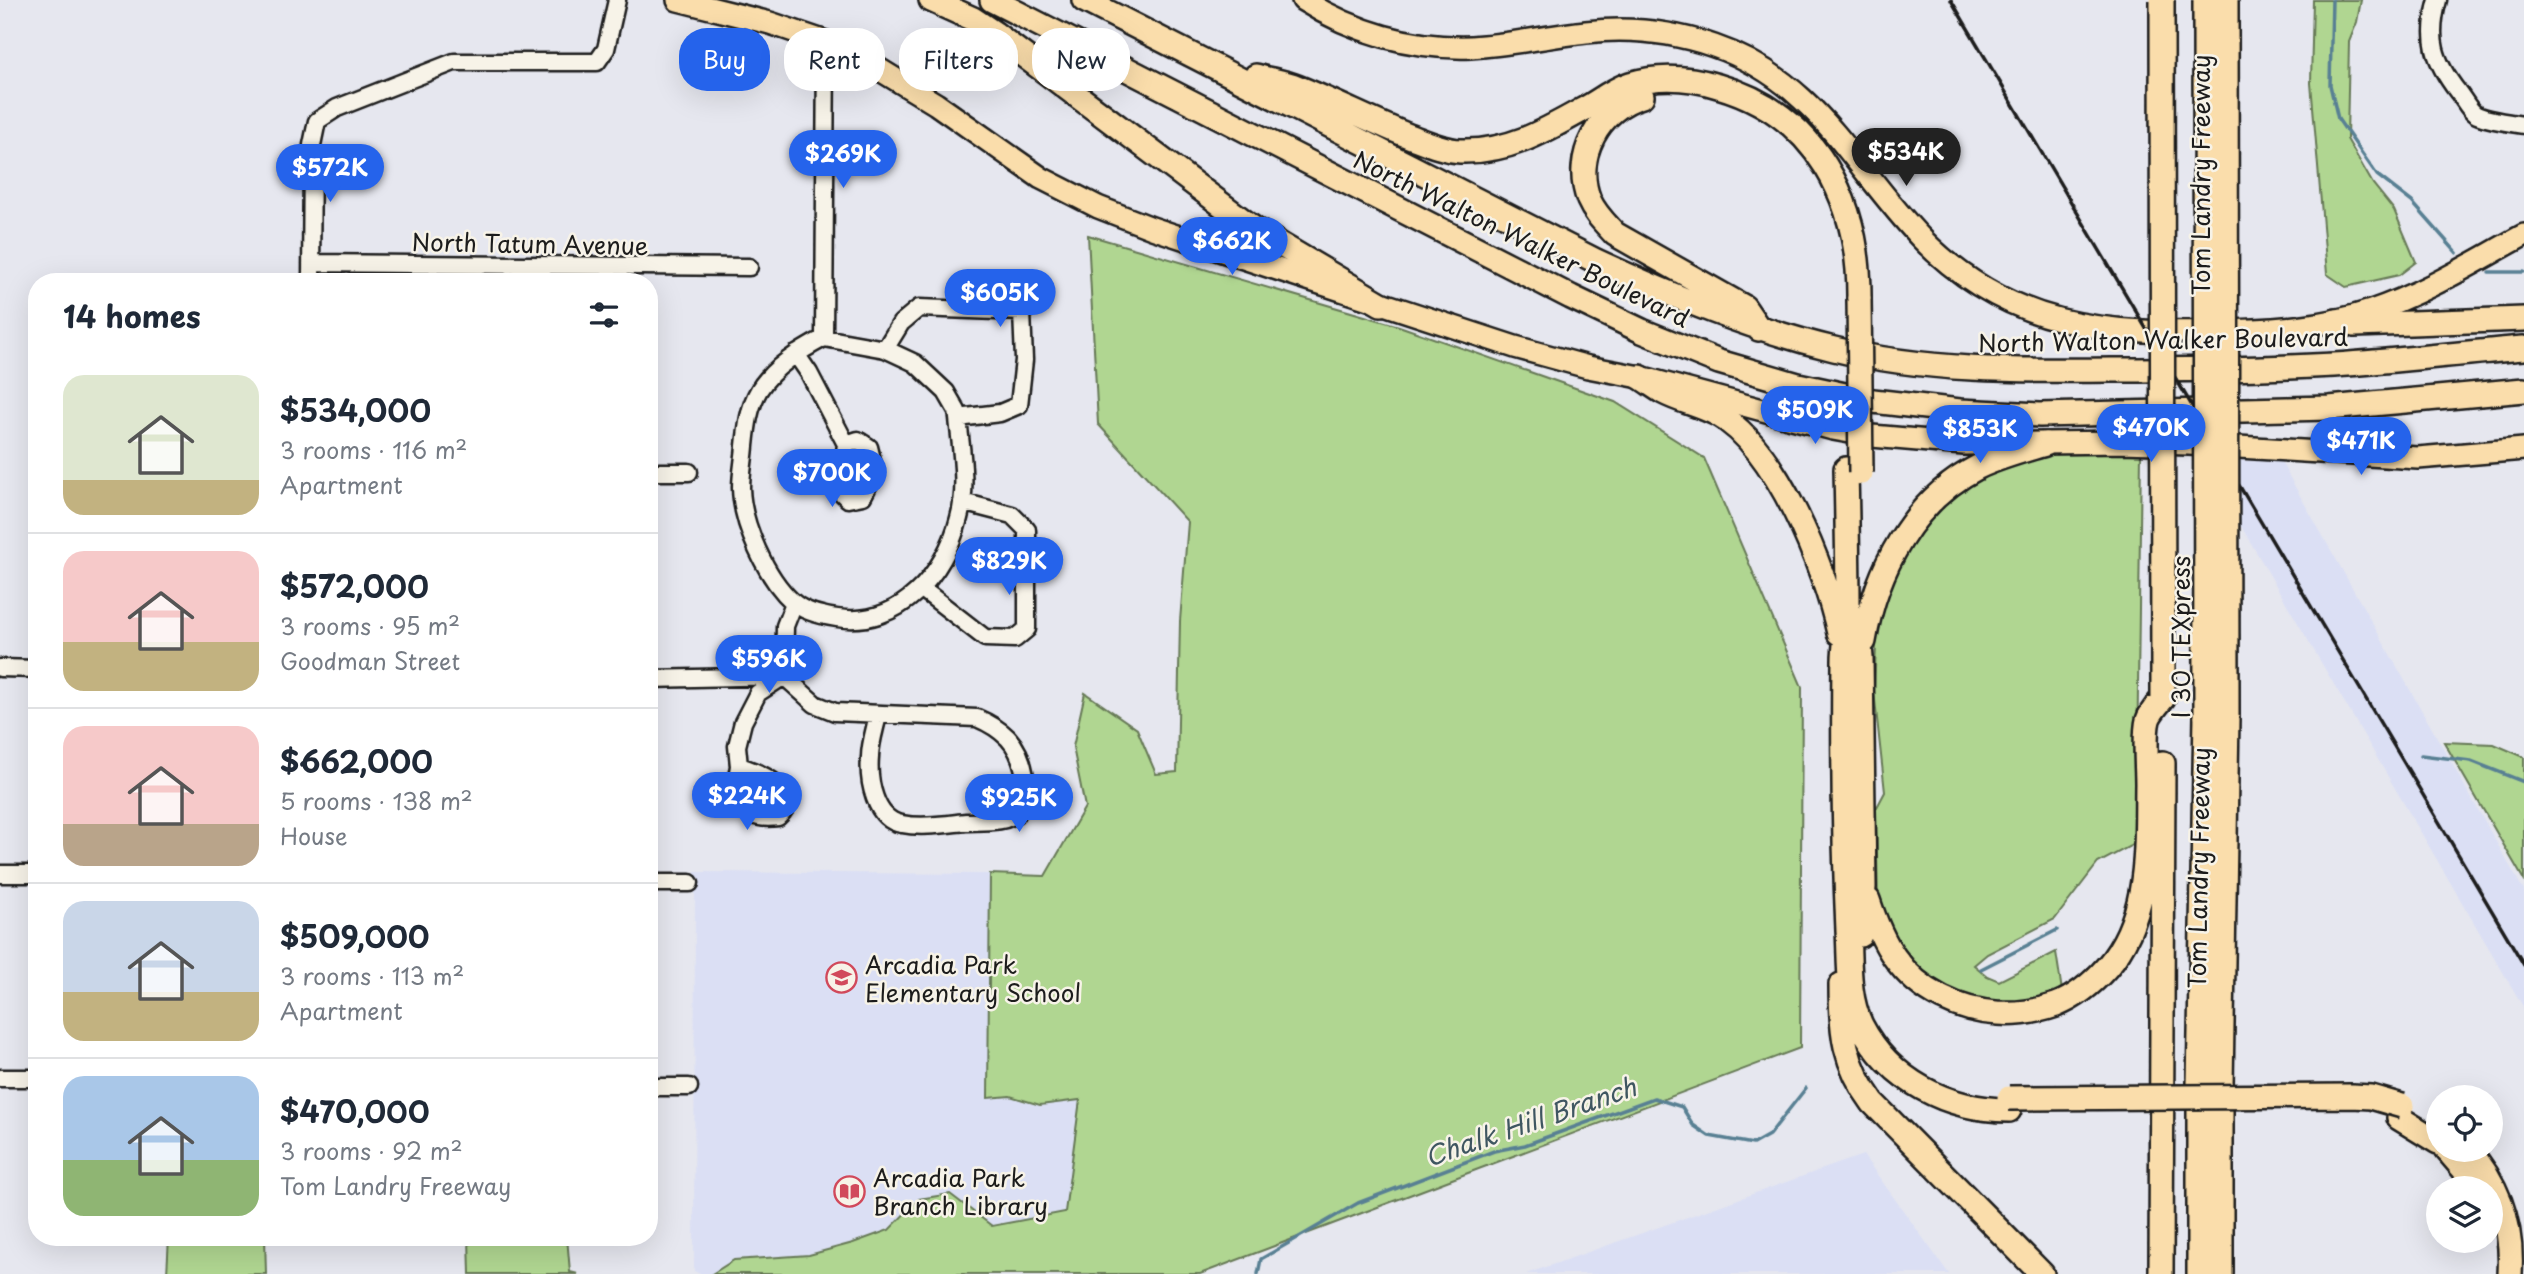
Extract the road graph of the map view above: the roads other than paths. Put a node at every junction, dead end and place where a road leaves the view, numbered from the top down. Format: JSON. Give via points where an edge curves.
{"nodes":[{"id":1,"x":617,"y":0,"type":"edge"},
{"id":2,"x":678,"y":0,"type":"edge"},
{"id":3,"x":931,"y":0,"type":"edge"},
{"id":4,"x":992,"y":0,"type":"edge"},
{"id":5,"x":1084,"y":0,"type":"edge"},
{"id":6,"x":1303,"y":0,"type":"edge"},
{"id":7,"x":2162,"y":0,"type":"edge"},
{"id":8,"x":2205,"y":0,"type":"edge"},
{"id":9,"x":2226,"y":0,"type":"edge"},
{"id":10,"x":2438,"y":0,"type":"edge"},
{"id":11,"x":784,"y":28,"type":"edge"},
{"id":12,"x":1217,"y":66,"type":"junction"},
{"id":13,"x":885,"y":72,"type":"edge"},
{"id":14,"x":825,"y":91,"type":"edge"},
{"id":15,"x":2524,"y":125,"type":"edge"},
{"id":16,"x":2524,"y":235,"type":"edge"},
{"id":17,"x":311,"y":263,"type":"junction"},
{"id":18,"x":749,"y":267,"type":"dead end"},
{"id":19,"x":311,"y":273,"type":"edge"},
{"id":20,"x":1852,"y":297,"type":"junction"},
{"id":21,"x":1381,"y":304,"type":"junction"},
{"id":22,"x":2524,"y":319,"type":"edge"},
{"id":23,"x":2336,"y":321,"type":"junction"},
{"id":24,"x":1759,"y":329,"type":"junction"},
{"id":25,"x":824,"y":338,"type":"junction"},
{"id":26,"x":2524,"y":348,"type":"edge"},
{"id":27,"x":885,"y":349,"type":"junction"},
{"id":28,"x":796,"y":354,"type":"junction"},
{"id":29,"x":1640,"y":377,"type":"junction"},
{"id":30,"x":2524,"y":390,"type":"edge"},
{"id":31,"x":958,"y":418,"type":"junction"},
{"id":32,"x":846,"y":444,"type":"dead end"},
{"id":33,"x":2045,"y":444,"type":"junction"},
{"id":34,"x":2524,"y":449,"type":"edge"},
{"id":35,"x":658,"y":472,"type":"edge"},
{"id":36,"x":689,"y":472,"type":"dead end"},
{"id":37,"x":962,"y":502,"type":"junction"},
{"id":38,"x":922,"y":589,"type":"junction"},
{"id":39,"x":794,"y":603,"type":"junction"},
{"id":40,"x":1852,"y":657,"type":"junction"},
{"id":41,"x":0,"y":668,"type":"edge"},
{"id":42,"x":28,"y":669,"type":"edge"},
{"id":43,"x":784,"y":676,"type":"junction"},
{"id":44,"x":658,"y":679,"type":"edge"},
{"id":45,"x":2158,"y":711,"type":"junction"},
{"id":46,"x":878,"y":715,"type":"junction"},
{"id":47,"x":2217,"y":716,"type":"junction"},
{"id":48,"x":739,"y":766,"type":"dead end"},
{"id":49,"x":0,"y":874,"type":"edge"},
{"id":50,"x":28,"y":874,"type":"edge"},
{"id":51,"x":658,"y":883,"type":"edge"},
{"id":52,"x":690,"y":883,"type":"dead end"},
{"id":53,"x":1854,"y":887,"type":"junction"},
{"id":54,"x":0,"y":1078,"type":"edge"},
{"id":55,"x":28,"y":1078,"type":"edge"},
{"id":56,"x":2221,"y":1085,"type":"junction"},
{"id":57,"x":658,"y":1087,"type":"edge"},
{"id":58,"x":688,"y":1087,"type":"dead end"},
{"id":59,"x":2401,"y":1112,"type":"junction"},
{"id":60,"x":2426,"y":1116,"type":"edge"},
{"id":61,"x":2426,"y":1132,"type":"edge"},
{"id":62,"x":2459,"y":1162,"type":"edge"},
{"id":63,"x":2477,"y":1162,"type":"edge"},
{"id":64,"x":2470,"y":1176,"type":"edge"},
{"id":65,"x":2496,"y":1253,"type":"edge"},
{"id":66,"x":2042,"y":1274,"type":"edge"},
{"id":67,"x":2161,"y":1274,"type":"edge"},
{"id":68,"x":2199,"y":1274,"type":"edge"},
{"id":69,"x":2221,"y":1274,"type":"edge"},
{"id":70,"x":2236,"y":1274,"type":"edge"},
{"id":71,"x":2496,"y":1274,"type":"edge"},
{"id":72,"x":2510,"y":1274,"type":"edge"}],
"edges":[{"from":1,"to":17,"type":"street","via":[[606,48],[597,62],[454,62],[337,108],[317,121],[312,145]]},
{"from":2,"to":11,"type":"main road"},
{"from":3,"to":21,"type":"highway","via":[[994,33],[1254,229]]},
{"from":4,"to":30,"type":"highway","name":"North Walton Walker Boulevard","via":[[1642,331],[1719,362],[1798,385],[1874,401],[2040,415],[2329,408]]},
{"from":5,"to":12,"type":"highway","name":"North Walton Walker Boulevard"},
{"from":6,"to":23,"type":"main road","name":"North Walton Walker Boulevard","via":[[1369,31],[1435,46],[1473,47],[1642,30],[1679,36],[1751,61],[1811,106],[1922,238],[1949,263],[2014,304],[2050,318],[2088,327],[2166,332],[2298,328]]},
{"from":7,"to":45,"type":"highway","name":"Tom Landry Freeway","bridge":true},
{"from":8,"to":47,"type":"highway","name":"I 30 TEXpress","bridge":true},
{"from":9,"to":47,"type":"highway","name":"Tom Landry Freeway","bridge":true},
{"from":10,"to":15,"type":"street","via":[[2432,42],[2447,77],[2475,114]]},
{"from":12,"to":20,"type":"highway","via":[[1295,86],[1378,124],[1457,151],[1483,151],[1536,136],[1626,85],[1654,77],[1731,89],[1782,117],[1826,167],[1848,211],[1855,239],[1859,269]]},
{"from":12,"to":24,"type":"highway","name":"North Walton Walker Boulevard","via":[[1597,261]]},
{"from":13,"to":21,"type":"main road","via":[[1041,178],[1098,207]]},
{"from":14,"to":25,"type":"street"},
{"from":16,"to":23,"type":"main road","name":"North Walton Walker Boulevard","via":[[2408,297]]},
{"from":17,"to":18,"type":"street","name":"North Tatum Avenue"},
{"from":17,"to":19,"type":"street"},
{"from":20,"to":24,"type":"highway","via":[[1831,206],[1818,180],[1780,135],[1729,104],[1703,97],[1657,93],[1619,105],[1595,130],[1585,159],[1584,178],[1598,216],[1637,248],[1744,307]]},
{"from":20,"to":40,"type":"highway","via":[[1854,471],[1848,616]]},
{"from":21,"to":29,"type":"main road","via":[[1514,347]]},
{"from":22,"to":23,"type":"highway","via":[[2355,325]]},
{"from":24,"to":26,"type":"highway","name":"North Walton Walker Boulevard","via":[[1836,350],[1995,370],[2335,365]]},
{"from":25,"to":27,"type":"street"},
{"from":25,"to":28,"type":"street"},
{"from":27,"to":31,"type":"street","via":[[915,363],[946,392]]},
{"from":27,"to":31,"type":"street","via":[[901,323],[919,308],[1021,312],[1024,360],[1019,405],[1000,413]]},
{"from":28,"to":32,"type":"street"},
{"from":28,"to":39,"type":"street","via":[[760,388],[751,406],[741,489],[751,535],[774,579]]},
{"from":29,"to":33,"type":"main road","via":[[1872,436],[1964,444]]},
{"from":29,"to":40,"type":"highway","via":[[1663,392],[1718,414],[1766,462],[1819,566]]},
{"from":31,"to":37,"type":"street"},
{"from":33,"to":34,"type":"main road","via":[[2176,444],[2418,458]]},
{"from":33,"to":40,"type":"highway","via":[[1979,467],[1920,513],[1903,536],[1874,596]]},
{"from":35,"to":36,"type":"street"},
{"from":37,"to":38,"type":"street","via":[[955,535]]},
{"from":37,"to":38,"type":"street","via":[[1012,515],[1027,530],[1027,629],[1015,639],[985,638]]},
{"from":38,"to":39,"type":"street","via":[[899,607],[854,621],[823,617]]},
{"from":39,"to":43,"type":"street","via":[[785,626]]},
{"from":40,"to":53,"type":"highway"},
{"from":41,"to":42,"type":"street"},
{"from":43,"to":44,"type":"street"},
{"from":43,"to":46,"type":"street","via":[[815,704],[835,712]]},
{"from":43,"to":48,"type":"street","via":[[758,692],[743,722],[737,746]]},
{"from":45,"to":53,"type":"highway","via":[[2145,868],[2134,920],[2125,942],[2098,978],[2065,1001],[2044,1009],[2000,1014],[1953,1004],[1912,978],[1893,957]]},
{"from":45,"to":67,"type":"highway","name":"Tom Landry Freeway"},
{"from":46,"to":46,"type":"street","via":[[870,774],[873,793],[888,819],[900,824],[944,824],[1002,819],[1020,811],[1026,793],[1021,759],[993,725],[977,718]]},
{"from":47,"to":56,"type":"highway","name":"Tom Landry Freeway"},
{"from":47,"to":68,"type":"highway","name":"I 30 TEXpress","via":[[2199,1085]]},
{"from":49,"to":50,"type":"street"},
{"from":51,"to":52,"type":"street"},
{"from":53,"to":59,"type":"highway","via":[[1851,991],[1860,1022],[1872,1043],[1900,1073],[1937,1096],[1973,1108],[2009,1104]]},
{"from":53,"to":66,"type":"highway","via":[[1841,932],[1841,1023],[1851,1068],[1873,1103]]},
{"from":54,"to":55,"type":"street"},
{"from":56,"to":69,"type":"highway","name":"Tom Landry Freeway"},
{"from":56,"to":70,"type":"highway","via":[[2234,1126]]},
{"from":57,"to":58,"type":"street"},
{"from":59,"to":60,"type":"highway"},
{"from":59,"to":61,"type":"highway"},
{"from":62,"to":64,"type":"highway"},
{"from":63,"to":72,"type":"highway","via":[[2501,1200],[2511,1242]]},
{"from":65,"to":71,"type":"highway"}]}
